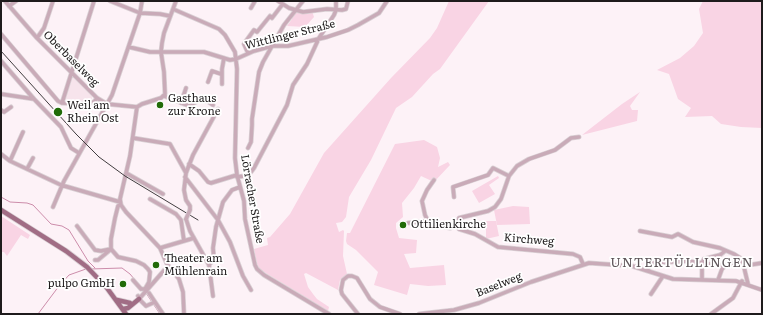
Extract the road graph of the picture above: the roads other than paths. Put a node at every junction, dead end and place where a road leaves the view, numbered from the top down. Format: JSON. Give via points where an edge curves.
{"nodes":[{"id":1,"x":5,"y":1,"type":"edge"},
{"id":2,"x":16,"y":1,"type":"edge"},
{"id":3,"x":54,"y":1,"type":"edge"},
{"id":4,"x":94,"y":1,"type":"edge"},
{"id":5,"x":110,"y":1,"type":"edge"},
{"id":6,"x":142,"y":1,"type":"edge"},
{"id":7,"x":176,"y":1,"type":"edge"},
{"id":8,"x":255,"y":1,"type":"edge"},
{"id":9,"x":278,"y":1,"type":"edge"},
{"id":10,"x":303,"y":1,"type":"edge"},
{"id":11,"x":336,"y":1,"type":"edge"},
{"id":12,"x":348,"y":1,"type":"edge"},
{"id":13,"x":387,"y":1,"type":"edge"},
{"id":14,"x":282,"y":5,"type":"junction"},
{"id":15,"x":9,"y":6,"type":"junction"},
{"id":16,"x":251,"y":8,"type":"dead end"},
{"id":17,"x":173,"y":9,"type":"junction"},
{"id":18,"x":336,"y":10,"type":"junction"},
{"id":19,"x":294,"y":11,"type":"junction"},
{"id":20,"x":140,"y":13,"type":"junction"},
{"id":21,"x":170,"y":16,"type":"junction"},
{"id":22,"x":1,"y":34,"type":"edge"},
{"id":23,"x":37,"y":38,"type":"junction"},
{"id":24,"x":319,"y":38,"type":"junction"},
{"id":25,"x":272,"y":46,"type":"junction"},
{"id":26,"x":128,"y":47,"type":"junction"},
{"id":27,"x":161,"y":52,"type":"junction"},
{"id":28,"x":248,"y":53,"type":"junction"},
{"id":29,"x":224,"y":58,"type":"junction"},
{"id":30,"x":236,"y":58,"type":"junction"},
{"id":31,"x":1,"y":60,"type":"edge"},
{"id":32,"x":6,"y":67,"type":"junction"},
{"id":33,"x":1,"y":70,"type":"edge"},
{"id":34,"x":71,"y":72,"type":"junction"},
{"id":35,"x":221,"y":74,"type":"junction"},
{"id":36,"x":208,"y":82,"type":"dead end"},
{"id":37,"x":222,"y":84,"type":"dead end"},
{"id":38,"x":186,"y":88,"type":"dead end"},
{"id":39,"x":1,"y":94,"type":"edge"},
{"id":40,"x":164,"y":96,"type":"junction"},
{"id":41,"x":97,"y":98,"type":"junction"},
{"id":42,"x":34,"y":99,"type":"junction"},
{"id":43,"x":62,"y":102,"type":"junction"},
{"id":44,"x":181,"y":103,"type":"junction"},
{"id":45,"x":107,"y":104,"type":"junction"},
{"id":46,"x":213,"y":106,"type":"dead end"},
{"id":47,"x":11,"y":107,"type":"dead end"},
{"id":48,"x":137,"y":108,"type":"junction"},
{"id":49,"x":218,"y":109,"type":"dead end"},
{"id":50,"x":1,"y":110,"type":"edge"},
{"id":51,"x":23,"y":132,"type":"dead end"},
{"id":52,"x":579,"y":137,"type":"dead end"},
{"id":53,"x":132,"y":138,"type":"junction"},
{"id":54,"x":248,"y":148,"type":"dead end"},
{"id":55,"x":79,"y":153,"type":"junction"},
{"id":56,"x":1,"y":154,"type":"edge"},
{"id":57,"x":33,"y":158,"type":"dead end"},
{"id":58,"x":10,"y":161,"type":"junction"},
{"id":59,"x":189,"y":164,"type":"junction"},
{"id":60,"x":27,"y":169,"type":"junction"},
{"id":61,"x":126,"y":173,"type":"junction"},
{"id":62,"x":186,"y":175,"type":"junction"},
{"id":63,"x":237,"y":176,"type":"junction"},
{"id":64,"x":509,"y":176,"type":"junction"},
{"id":65,"x":434,"y":180,"type":"dead end"},
{"id":66,"x":62,"y":185,"type":"junction"},
{"id":67,"x":240,"y":187,"type":"junction"},
{"id":68,"x":163,"y":194,"type":"dead end"},
{"id":69,"x":454,"y":197,"type":"dead end"},
{"id":70,"x":150,"y":199,"type":"dead end"},
{"id":71,"x":121,"y":203,"type":"junction"},
{"id":72,"x":53,"y":207,"type":"dead end"},
{"id":73,"x":1,"y":210,"type":"edge"},
{"id":74,"x":218,"y":220,"type":"junction"},
{"id":75,"x":427,"y":221,"type":"junction"},
{"id":76,"x":408,"y":223,"type":"dead end"},
{"id":77,"x":77,"y":226,"type":"dead end"},
{"id":78,"x":457,"y":226,"type":"junction"},
{"id":79,"x":640,"y":231,"type":"dead end"},
{"id":80,"x":194,"y":238,"type":"junction"},
{"id":81,"x":184,"y":241,"type":"junction"},
{"id":82,"x":160,"y":248,"type":"junction"},
{"id":83,"x":111,"y":249,"type":"junction"},
{"id":84,"x":725,"y":251,"type":"junction"},
{"id":85,"x":95,"y":260,"type":"dead end"},
{"id":86,"x":702,"y":263,"type":"junction"},
{"id":87,"x":762,"y":263,"type":"edge"},
{"id":88,"x":209,"y":264,"type":"junction"},
{"id":89,"x":583,"y":264,"type":"junction"},
{"id":90,"x":743,"y":264,"type":"junction"},
{"id":91,"x":168,"y":266,"type":"junction"},
{"id":92,"x":725,"y":266,"type":"junction"},
{"id":93,"x":647,"y":270,"type":"junction"},
{"id":94,"x":663,"y":276,"type":"junction"},
{"id":95,"x":746,"y":276,"type":"junction"},
{"id":96,"x":133,"y":280,"type":"dead end"},
{"id":97,"x":702,"y":280,"type":"junction"},
{"id":98,"x":718,"y":280,"type":"junction"},
{"id":99,"x":741,"y":282,"type":"junction"},
{"id":100,"x":748,"y":284,"type":"junction"},
{"id":101,"x":251,"y":290,"type":"dead end"},
{"id":102,"x":762,"y":290,"type":"edge"},
{"id":103,"x":145,"y":291,"type":"junction"},
{"id":104,"x":651,"y":294,"type":"dead end"},
{"id":105,"x":213,"y":296,"type":"dead end"},
{"id":106,"x":138,"y":299,"type":"junction"},
{"id":107,"x":117,"y":300,"type":"junction"},
{"id":108,"x":153,"y":303,"type":"junction"},
{"id":109,"x":131,"y":304,"type":"junction"},
{"id":110,"x":123,"y":309,"type":"junction"},
{"id":111,"x":126,"y":314,"type":"edge"},
{"id":112,"x":131,"y":314,"type":"edge"},
{"id":113,"x":163,"y":314,"type":"edge"},
{"id":114,"x":183,"y":314,"type":"edge"},
{"id":115,"x":329,"y":314,"type":"edge"},
{"id":116,"x":358,"y":314,"type":"edge"},
{"id":117,"x":400,"y":314,"type":"edge"},
{"id":118,"x":419,"y":314,"type":"edge"},
{"id":119,"x":711,"y":314,"type":"edge"}],
"edges":[{"from":1,"to":15,"type":"street","name":"Oberbaselweg"},
{"from":2,"to":15,"type":"street"},
{"from":3,"to":23,"type":"street","via":[[44,28]]},
{"from":4,"to":34,"type":"street"},
{"from":5,"to":20,"type":"street"},
{"from":6,"to":20,"type":"street"},
{"from":7,"to":17,"type":"street"},
{"from":8,"to":16,"type":"street"},
{"from":9,"to":14,"type":"street"},
{"from":10,"to":19,"type":"street"},
{"from":11,"to":18,"type":"street"},
{"from":12,"to":18,"type":"street","via":[[346,9]]},
{"from":13,"to":24,"type":"street","name":"Wittlinger Straße","via":[[379,13],[358,25]]},
{"from":14,"to":19,"type":"street"},
{"from":14,"to":28,"type":"street","via":[[272,18],[270,16],[257,32],[254,30],[246,41],[244,44]]},
{"from":15,"to":23,"type":"street","name":"Oberbaselweg"},
{"from":17,"to":21,"type":"street"},
{"from":17,"to":30,"type":"street","name":"Lörracher Straße","via":[[219,29],[230,42]]},
{"from":18,"to":19,"type":"street"},
{"from":18,"to":24,"type":"street"},
{"from":19,"to":25,"type":"street"},
{"from":20,"to":21,"type":"street"},
{"from":20,"to":26,"type":"street"},
{"from":21,"to":27,"type":"street"},
{"from":22,"to":43,"type":"street","via":[[58,101]]},
{"from":23,"to":34,"type":"street","name":"Oberbaselweg"},
{"from":24,"to":25,"type":"street","name":"Wittlinger Straße","via":[[288,46]]},
{"from":24,"to":63,"type":"street","via":[[310,59],[293,85],[287,106],[254,168],[244,176]]},
{"from":25,"to":28,"type":"street","name":"Wittlinger Straße"},
{"from":25,"to":54,"type":"street","via":[[259,72],[251,142]]},
{"from":26,"to":27,"type":"street"},
{"from":26,"to":45,"type":"street"},
{"from":27,"to":29,"type":"street","via":[[204,52]]},
{"from":27,"to":40,"type":"street"},
{"from":28,"to":30,"type":"street","name":"Wittlinger Straße"},
{"from":29,"to":30,"type":"street"},
{"from":29,"to":35,"type":"street"},
{"from":30,"to":63,"type":"street","name":"Lörracher Straße","via":[[234,151]]},
{"from":31,"to":32,"type":"street"},
{"from":32,"to":33,"type":"street"},
{"from":32,"to":42,"type":"street"},
{"from":34,"to":41,"type":"street","name":"Oberbaselweg"},
{"from":34,"to":43,"type":"street"},
{"from":35,"to":36,"type":"street","via":[[212,71]]},
{"from":35,"to":37,"type":"street"},
{"from":38,"to":44,"type":"street"},
{"from":39,"to":42,"type":"street"},
{"from":40,"to":44,"type":"street"},
{"from":40,"to":48,"type":"street"},
{"from":41,"to":43,"type":"street","via":[[94,102],[86,104]]},
{"from":41,"to":45,"type":"street","name":"Oberbaselweg"},
{"from":42,"to":55,"type":"street","via":[[61,127],[71,148]]},
{"from":44,"to":46,"type":"street","via":[[189,106],[199,100],[207,101]]},
{"from":45,"to":48,"type":"street","name":"Oberbaselweg"},
{"from":45,"to":55,"type":"street"},
{"from":47,"to":50,"type":"street","via":[[4,112]]},
{"from":48,"to":53,"type":"street"},
{"from":49,"to":59,"type":"street"},
{"from":51,"to":58,"type":"street"},
{"from":52,"to":64,"type":"street","via":[[571,138],[551,152],[523,162]]},
{"from":53,"to":61,"type":"street"},
{"from":53,"to":62,"type":"street","via":[[170,144]]},
{"from":55,"to":66,"type":"street"},
{"from":56,"to":58,"type":"street"},
{"from":57,"to":60,"type":"street"},
{"from":58,"to":60,"type":"street"},
{"from":59,"to":62,"type":"street"},
{"from":59,"to":63,"type":"street","via":[[211,184]]},
{"from":60,"to":66,"type":"street"},
{"from":61,"to":68,"type":"street"},
{"from":61,"to":71,"type":"street","via":[[120,195]]},
{"from":62,"to":74,"type":"street"},
{"from":62,"to":80,"type":"street","bridge":true,"via":[[184,190],[190,206],[186,220]]},
{"from":63,"to":67,"type":"street","name":"Lörracher Straße"},
{"from":64,"to":69,"type":"street","via":[[493,168],[488,175],[453,188]]},
{"from":64,"to":78,"type":"street","via":[[495,207],[459,218]]},
{"from":65,"to":75,"type":"street","via":[[422,201]]},
{"from":66,"to":71,"type":"street"},
{"from":66,"to":72,"type":"street"},
{"from":67,"to":74,"type":"street","via":[[232,190],[226,197]]},
{"from":67,"to":115,"type":"street","name":"Lörracher Straße","via":[[257,269]]},
{"from":70,"to":81,"type":"street","via":[[176,214],[181,220]]},
{"from":71,"to":82,"type":"street","via":[[130,217]]},
{"from":71,"to":83,"type":"street","via":[[115,218]]},
{"from":73,"to":107,"type":"main road","via":[[66,251],[89,269]]},
{"from":74,"to":88,"type":"street","via":[[213,248],[214,259]]},
{"from":74,"to":101,"type":"street"},
{"from":75,"to":76,"type":"street","name":"Kirchweg"},
{"from":75,"to":78,"type":"street","name":"Kirchweg","via":[[433,225],[450,228]]},
{"from":77,"to":83,"type":"street","via":[[95,250]]},
{"from":78,"to":89,"type":"street","name":"Kirchweg","via":[[498,247],[568,253],[578,256]]},
{"from":79,"to":84,"type":"street","via":[[672,237],[678,234],[693,242]]},
{"from":80,"to":81,"type":"street"},
{"from":80,"to":88,"type":"street"},
{"from":81,"to":82,"type":"street"},
{"from":82,"to":91,"type":"street"},
{"from":83,"to":85,"type":"street"},
{"from":83,"to":103,"type":"street","via":[[118,256],[136,261],[148,269],[149,282]]},
{"from":84,"to":86,"type":"street","via":[[704,259]]},
{"from":84,"to":90,"type":"street","via":[[741,258]]},
{"from":86,"to":92,"type":"street"},
{"from":86,"to":93,"type":"street","via":[[652,263]]},
{"from":86,"to":97,"type":"street"},
{"from":87,"to":90,"type":"street"},
{"from":88,"to":105,"type":"street"},
{"from":89,"to":93,"type":"street","via":[[610,263]]},
{"from":89,"to":118,"type":"street","name":"Baselweg","via":[[479,303],[454,310]]},
{"from":90,"to":92,"type":"street"},
{"from":90,"to":95,"type":"street"},
{"from":91,"to":103,"type":"street"},
{"from":91,"to":114,"type":"street","via":[[179,278],[182,287]]},
{"from":92,"to":98,"type":"street"},
{"from":93,"to":94,"type":"street"},
{"from":94,"to":97,"type":"street"},
{"from":94,"to":104,"type":"street"},
{"from":95,"to":99,"type":"street"},
{"from":95,"to":100,"type":"street"},
{"from":96,"to":103,"type":"street"},
{"from":97,"to":98,"type":"street"},
{"from":98,"to":99,"type":"street"},
{"from":99,"to":100,"type":"street"},
{"from":99,"to":119,"type":"street","via":[[733,298]]},
{"from":100,"to":102,"type":"street"},
{"from":103,"to":106,"type":"street"},
{"from":103,"to":108,"type":"street"},
{"from":106,"to":108,"type":"street","via":[[146,306]]},
{"from":106,"to":109,"type":"main road"},
{"from":107,"to":109,"type":"main road"},
{"from":107,"to":110,"type":"main road"},
{"from":108,"to":113,"type":"street"},
{"from":109,"to":110,"type":"main road"},
{"from":109,"to":112,"type":"main road"},
{"from":110,"to":111,"type":"main road"},
{"from":116,"to":117,"type":"street","via":[[341,290],[343,280],[350,276],[357,278],[370,299],[380,307]]}]}
